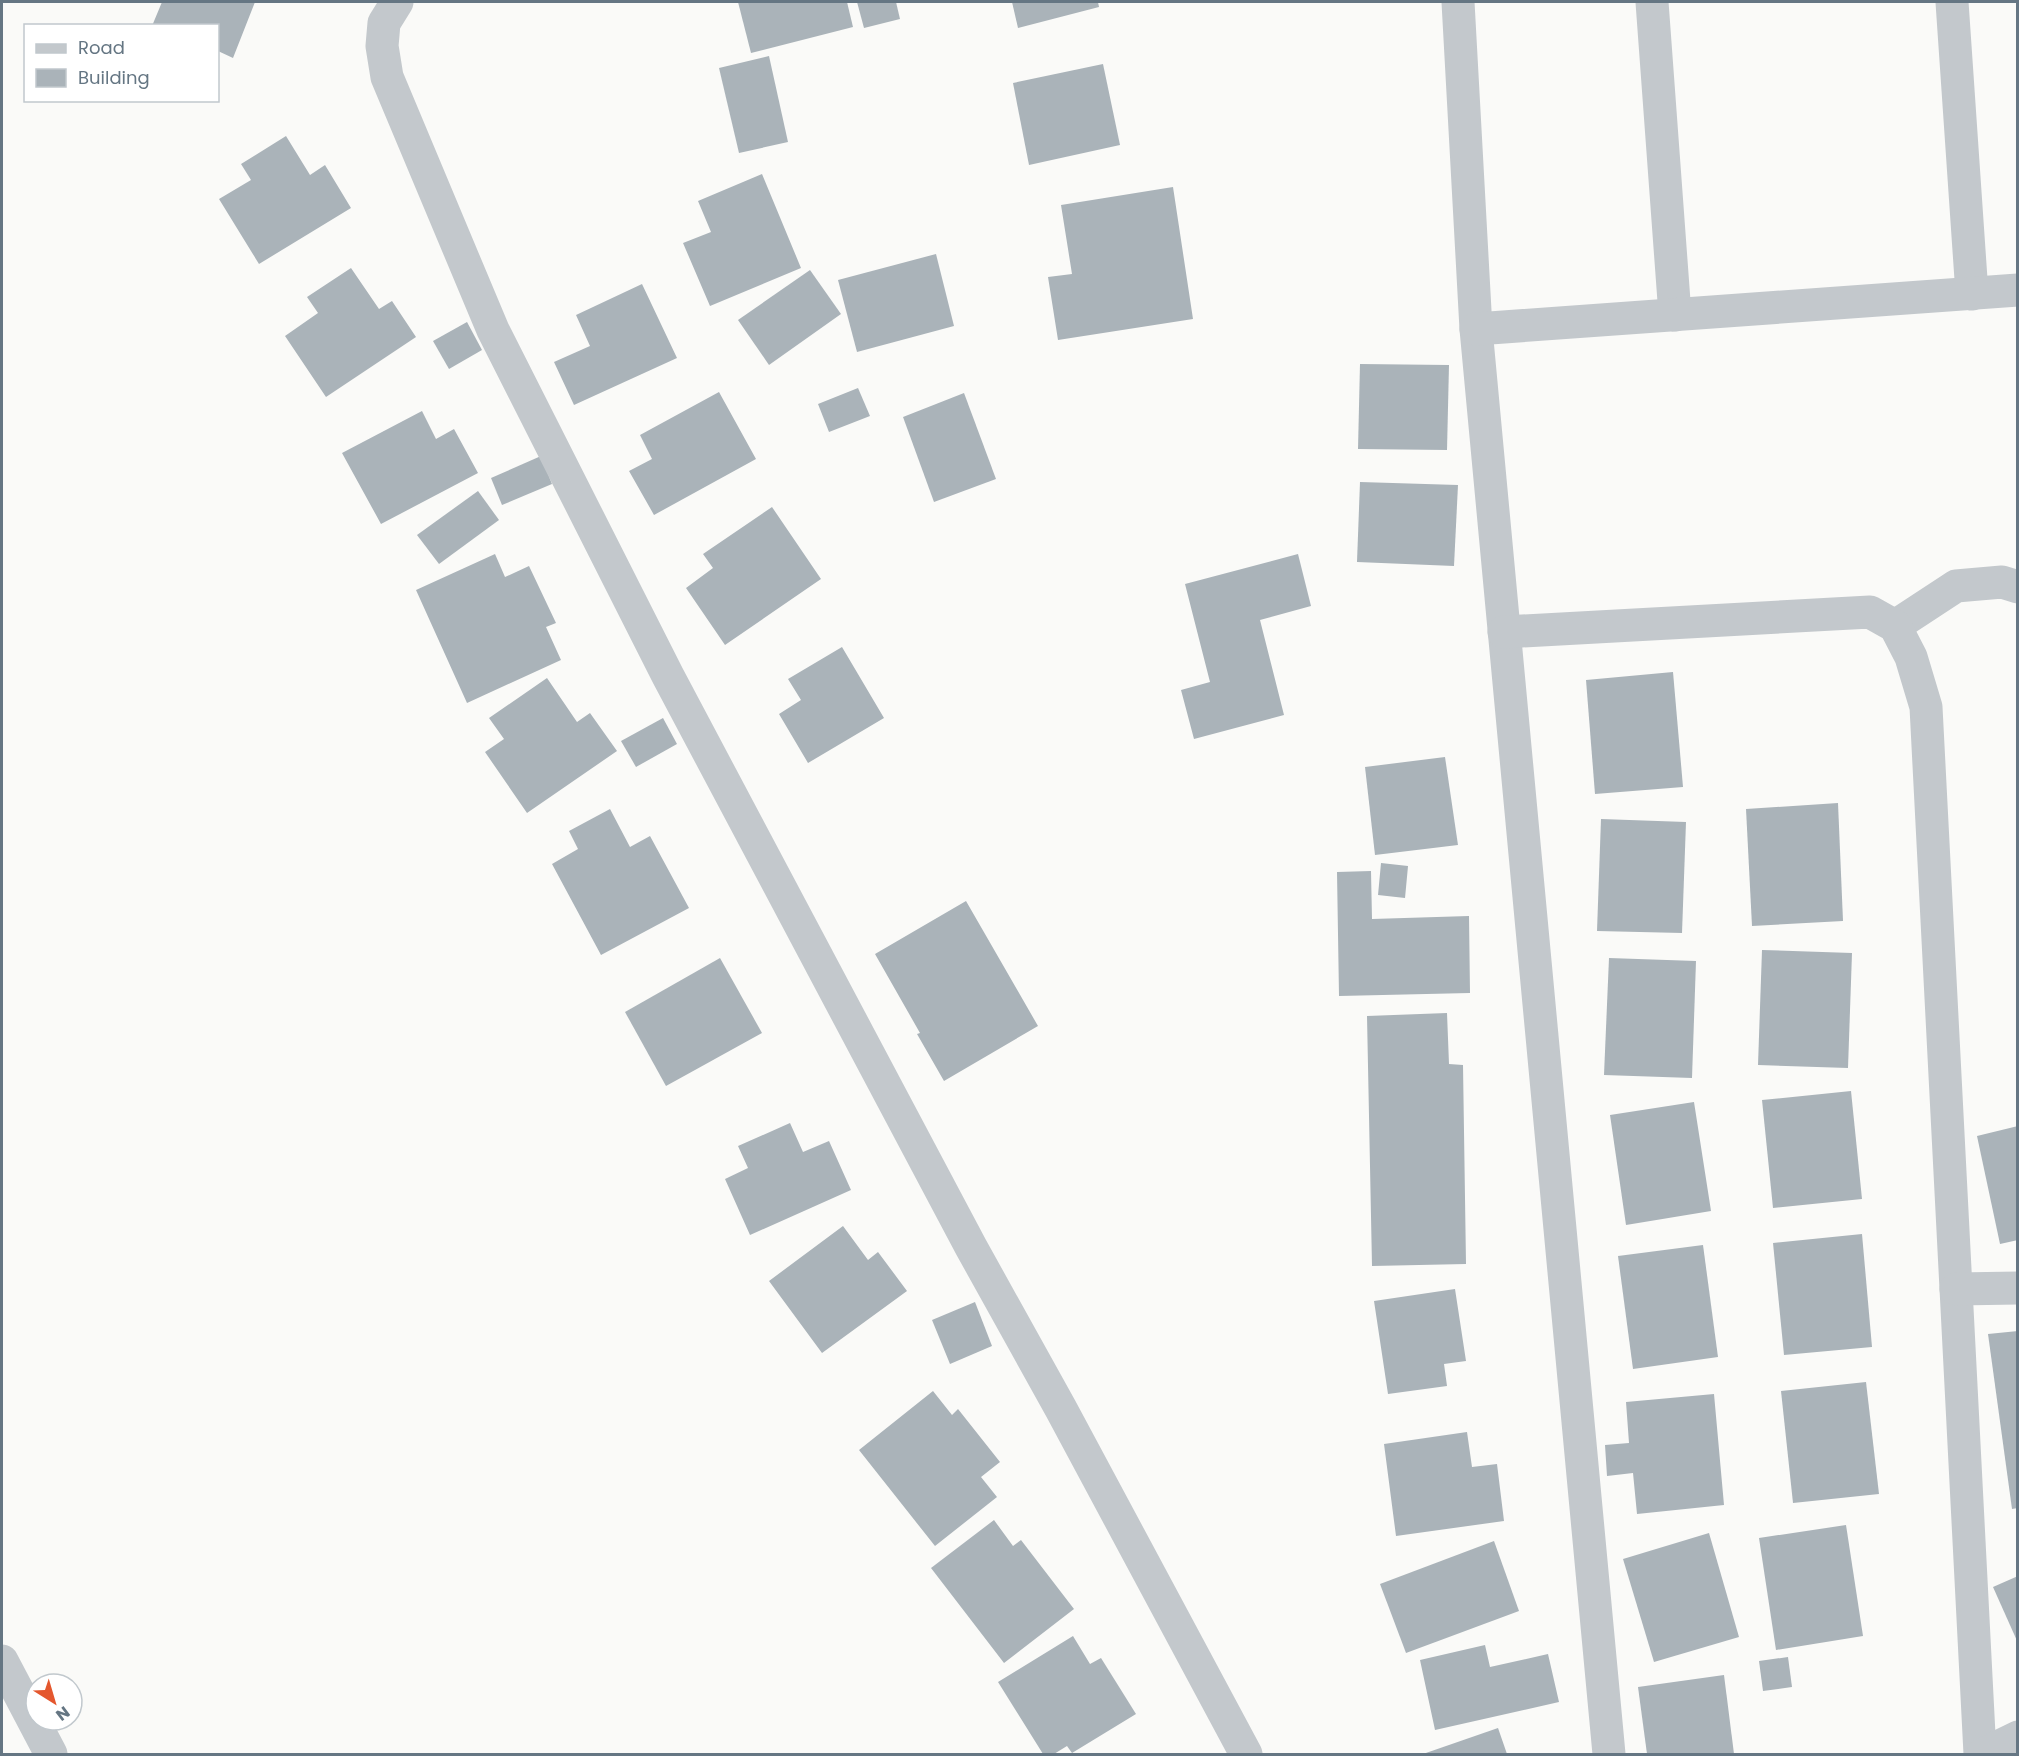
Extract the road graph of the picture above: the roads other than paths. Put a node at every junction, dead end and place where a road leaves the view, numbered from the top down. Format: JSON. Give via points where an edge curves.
{"nodes":[{"id":1,"x":397,"y":2,"type":"edge"},
{"id":2,"x":1458,"y":2,"type":"edge"},
{"id":3,"x":1652,"y":2,"type":"edge"},
{"id":4,"x":1952,"y":2,"type":"edge"},
{"id":5,"x":2018,"y":290,"type":"edge"},
{"id":6,"x":1972,"y":294,"type":"junction"},
{"id":7,"x":1675,"y":315,"type":"junction"},
{"id":8,"x":1476,"y":329,"type":"junction"},
{"id":9,"x":2018,"y":587,"type":"edge"},
{"id":10,"x":1895,"y":626,"type":"junction"},
{"id":11,"x":1504,"y":632,"type":"junction"},
{"id":12,"x":2018,"y":1288,"type":"edge"},
{"id":13,"x":1956,"y":1289,"type":"junction"},
{"id":14,"x":2,"y":1661,"type":"edge"},
{"id":15,"x":2018,"y":1737,"type":"edge"},
{"id":16,"x":51,"y":1755,"type":"edge"},
{"id":17,"x":1246,"y":1755,"type":"edge"},
{"id":18,"x":1609,"y":1755,"type":"edge"},
{"id":19,"x":1982,"y":1755,"type":"edge"}],
"edges":[{"from":1,"to":17,"type":"street","via":[[384,23],[382,46],[387,77],[493,330],[668,676]]},
{"from":2,"to":8,"type":"street"},
{"from":3,"to":7,"type":"street"},
{"from":4,"to":6,"type":"street"},
{"from":5,"to":6,"type":"street"},
{"from":6,"to":7,"type":"street"},
{"from":7,"to":8,"type":"street"},
{"from":8,"to":11,"type":"street"},
{"from":9,"to":10,"type":"street","via":[[2002,582],[1956,586]]},
{"from":10,"to":11,"type":"street","via":[[1870,612]]},
{"from":10,"to":13,"type":"street","via":[[1911,657],[1926,707]]},
{"from":11,"to":18,"type":"street"},
{"from":12,"to":13,"type":"street"},
{"from":13,"to":19,"type":"street"},
{"from":14,"to":16,"type":"street"},
{"from":15,"to":19,"type":"street"}]}
